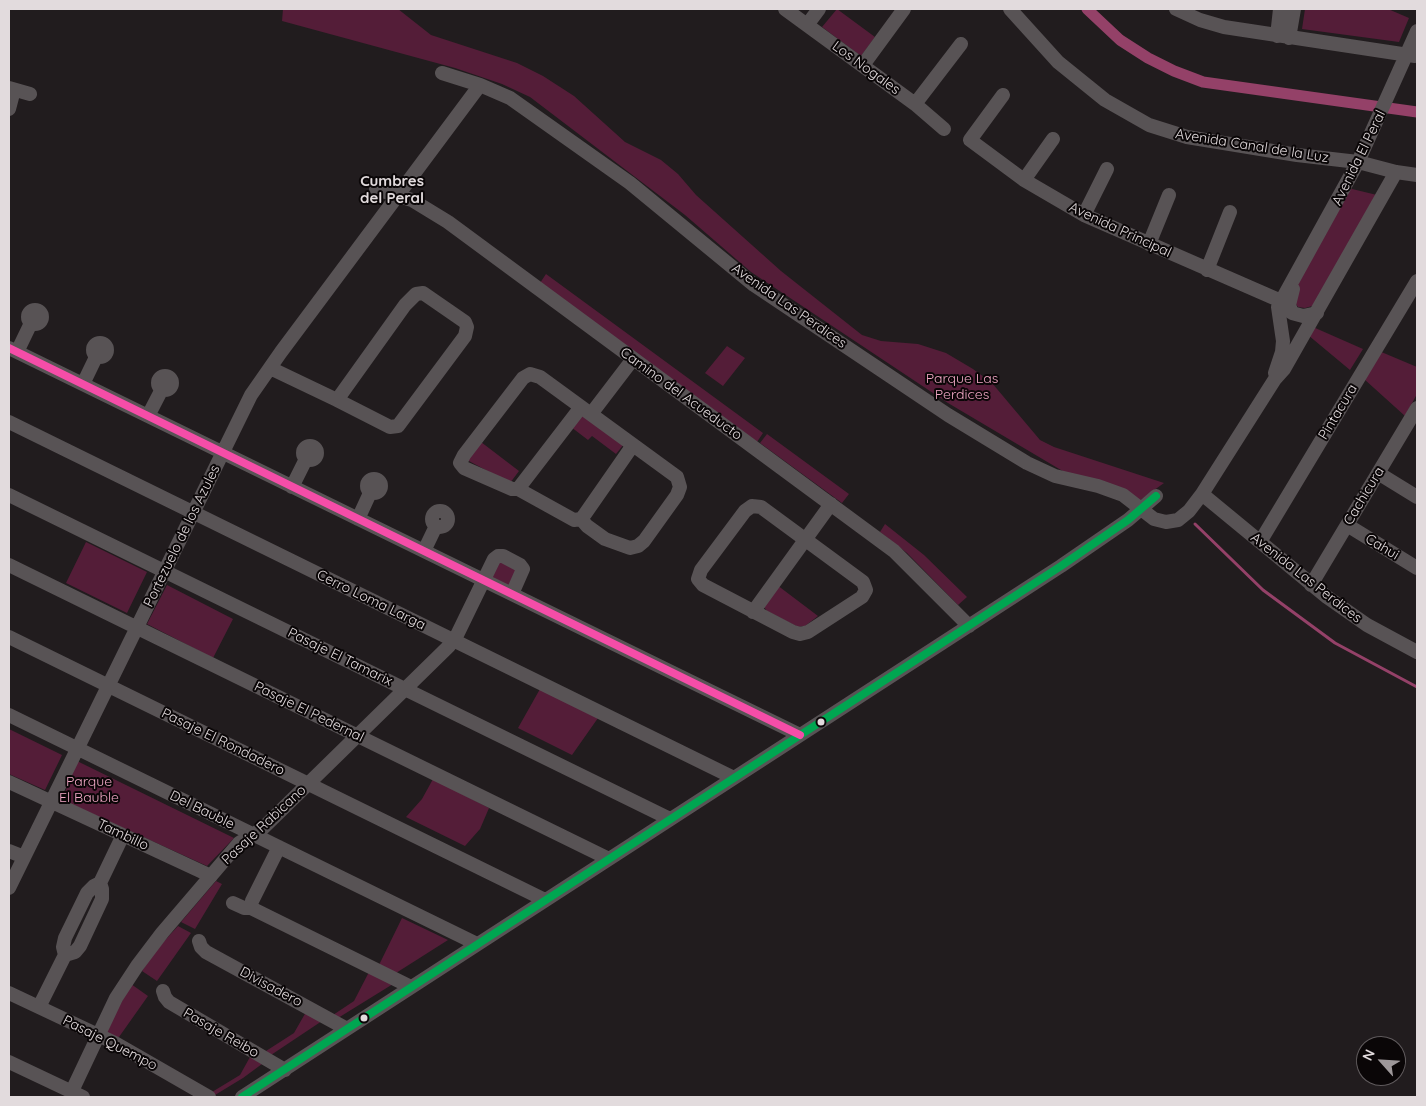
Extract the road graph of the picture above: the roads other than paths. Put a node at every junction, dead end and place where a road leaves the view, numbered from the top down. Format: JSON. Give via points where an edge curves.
{"nodes":[{"id":1,"x":785,"y":9,"type":"edge"},
{"id":2,"x":819,"y":9,"type":"edge"},
{"id":3,"x":904,"y":9,"type":"edge"},
{"id":4,"x":1010,"y":9,"type":"edge"},
{"id":5,"x":1176,"y":9,"type":"edge"},
{"id":6,"x":1280,"y":9,"type":"edge"},
{"id":7,"x":1294,"y":9,"type":"edge"},
{"id":8,"x":807,"y":25,"type":"junction"},
{"id":9,"x":1417,"y":32,"type":"edge"},
{"id":10,"x":1283,"y":37,"type":"junction"},
{"id":11,"x":962,"y":44,"type":"dead end"},
{"id":12,"x":1412,"y":55,"type":"edge"},
{"id":13,"x":864,"y":65,"type":"junction"},
{"id":14,"x":442,"y":74,"type":"dead end"},
{"id":15,"x":480,"y":85,"type":"junction"},
{"id":16,"x":11,"y":89,"type":"edge"},
{"id":17,"x":30,"y":94,"type":"dead end"},
{"id":18,"x":1004,"y":95,"type":"dead end"},
{"id":19,"x":915,"y":104,"type":"junction"},
{"id":20,"x":9,"y":109,"type":"edge"},
{"id":21,"x":944,"y":129,"type":"dead end"},
{"id":22,"x":1053,"y":139,"type":"dead end"},
{"id":23,"x":1358,"y":162,"type":"junction"},
{"id":24,"x":1107,"y":169,"type":"dead end"},
{"id":25,"x":1396,"y":172,"type":"junction"},
{"id":26,"x":1417,"y":175,"type":"edge"},
{"id":27,"x":1024,"y":180,"type":"junction"},
{"id":28,"x":376,"y":189,"type":"dead end"},
{"id":29,"x":398,"y":194,"type":"junction"},
{"id":30,"x":1169,"y":195,"type":"dead end"},
{"id":31,"x":1230,"y":212,"type":"dead end"},
{"id":32,"x":1084,"y":215,"type":"junction"},
{"id":33,"x":1149,"y":244,"type":"junction"},
{"id":34,"x":1207,"y":270,"type":"junction"},
{"id":35,"x":1293,"y":280,"type":"junction"},
{"id":36,"x":1417,"y":281,"type":"edge"},
{"id":37,"x":1281,"y":301,"type":"junction"},
{"id":38,"x":1317,"y":313,"type":"junction"},
{"id":39,"x":31,"y":323,"type":"dead end"},
{"id":40,"x":13,"y":350,"type":"edge"},
{"id":41,"x":97,"y":356,"type":"dead end"},
{"id":42,"x":633,"y":359,"type":"junction"},
{"id":43,"x":270,"y":368,"type":"junction"},
{"id":44,"x":1274,"y":379,"type":"junction"},
{"id":45,"x":82,"y":384,"type":"junction"},
{"id":46,"x":162,"y":389,"type":"dead end"},
{"id":47,"x":337,"y":400,"type":"junction"},
{"id":48,"x":1417,"y":408,"type":"edge"},
{"id":49,"x":586,"y":411,"type":"junction"},
{"id":50,"x":148,"y":416,"type":"junction"},
{"id":51,"x":9,"y":422,"type":"edge"},
{"id":52,"x":1413,"y":423,"type":"edge"},
{"id":53,"x":633,"y":444,"type":"junction"},
{"id":54,"x":223,"y":453,"type":"junction"},
{"id":55,"x":306,"y":459,"type":"dead end"},
{"id":56,"x":1378,"y":473,"type":"junction"},
{"id":57,"x":377,"y":480,"type":"dead end"},
{"id":58,"x":292,"y":486,"type":"junction"},
{"id":59,"x":518,"y":489,"type":"junction"},
{"id":60,"x":1202,"y":494,"type":"junction"},
{"id":61,"x":9,"y":495,"type":"edge"},
{"id":62,"x":1156,"y":496,"type":"dead end"},
{"id":63,"x":1417,"y":496,"type":"edge"},
{"id":64,"x":831,"y":504,"type":"junction"},
{"id":65,"x":193,"y":512,"type":"junction"},
{"id":66,"x":1145,"y":512,"type":"junction"},
{"id":67,"x":358,"y":519,"type":"junction"},
{"id":68,"x":581,"y":519,"type":"junction"},
{"id":69,"x":1347,"y":525,"type":"junction"},
{"id":70,"x":436,"y":526,"type":"dead end"},
{"id":71,"x":805,"y":540,"type":"junction"},
{"id":72,"x":1260,"y":542,"type":"junction"},
{"id":73,"x":424,"y":551,"type":"junction"},
{"id":74,"x":9,"y":565,"type":"edge"},
{"id":75,"x":1417,"y":568,"type":"edge"},
{"id":76,"x":164,"y":571,"type":"junction"},
{"id":77,"x":484,"y":580,"type":"junction"},
{"id":78,"x":1311,"y":585,"type":"junction"},
{"id":79,"x":512,"y":594,"type":"junction"},
{"id":80,"x":753,"y":612,"type":"junction"},
{"id":81,"x":969,"y":626,"type":"junction"},
{"id":82,"x":137,"y":628,"type":"junction"},
{"id":83,"x":9,"y":637,"type":"edge"},
{"id":84,"x":453,"y":640,"type":"junction"},
{"id":85,"x":1417,"y":652,"type":"edge"},
{"id":86,"x":108,"y":686,"type":"junction"},
{"id":87,"x":405,"y":689,"type":"junction"},
{"id":88,"x":9,"y":715,"type":"edge"},
{"id":89,"x":800,"y":735,"type":"junction"},
{"id":90,"x":357,"y":736,"type":"junction"},
{"id":91,"x":78,"y":748,"type":"junction"},
{"id":92,"x":734,"y":778,"type":"junction"},
{"id":93,"x":9,"y":782,"type":"edge"},
{"id":94,"x":308,"y":784,"type":"junction"},
{"id":95,"x":52,"y":802,"type":"junction"},
{"id":96,"x":670,"y":819,"type":"junction"},
{"id":97,"x":123,"y":835,"type":"junction"},
{"id":98,"x":253,"y":835,"type":"junction"},
{"id":99,"x":279,"y":847,"type":"junction"},
{"id":100,"x":9,"y":850,"type":"edge"},
{"id":101,"x":24,"y":858,"type":"junction"},
{"id":102,"x":609,"y":859,"type":"junction"},
{"id":103,"x":211,"y":876,"type":"junction"},
{"id":104,"x":9,"y":888,"type":"edge"},
{"id":105,"x":545,"y":900,"type":"junction"},
{"id":106,"x":233,"y":904,"type":"dead end"},
{"id":107,"x":252,"y":908,"type":"junction"},
{"id":108,"x":199,"y":941,"type":"dead end"},
{"id":109,"x":477,"y":944,"type":"junction"},
{"id":110,"x":411,"y":987,"type":"junction"},
{"id":111,"x":163,"y":991,"type":"dead end"},
{"id":112,"x":9,"y":993,"type":"edge"},
{"id":113,"x":39,"y":1007,"type":"junction"},
{"id":114,"x":347,"y":1029,"type":"junction"},
{"id":115,"x":98,"y":1034,"type":"junction"},
{"id":116,"x":9,"y":1062,"type":"edge"},
{"id":117,"x":285,"y":1070,"type":"junction"},
{"id":118,"x":77,"y":1094,"type":"edge"},
{"id":119,"x":209,"y":1097,"type":"edge"},
{"id":120,"x":242,"y":1097,"type":"edge"}],
"edges":[{"from":1,"to":8,"type":"street","name":"Los Nogales"},
{"from":2,"to":8,"type":"street"},
{"from":3,"to":13,"type":"street"},
{"from":4,"to":23,"type":"street","name":"Avenida Canal de la Luz","via":[[1058,62],[1105,100],[1149,125],[1187,137]]},
{"from":5,"to":10,"type":"street","via":[[1217,25]]},
{"from":6,"to":10,"type":"street"},
{"from":7,"to":10,"type":"street"},
{"from":8,"to":13,"type":"street","name":"Los Nogales"},
{"from":9,"to":12,"type":"street","name":"Avenida El Peral"},
{"from":10,"to":12,"type":"street"},
{"from":11,"to":19,"type":"street"},
{"from":12,"to":23,"type":"street","name":"Avenida El Peral"},
{"from":13,"to":19,"type":"street","name":"Los Nogales"},
{"from":14,"to":15,"type":"street","name":"Avenida Las Perdices"},
{"from":15,"to":29,"type":"street","name":"Portezuelo de los Azules"},
{"from":15,"to":66,"type":"street","name":"Avenida Las Perdices","via":[[510,98],[566,137],[630,183],[754,285],[948,415],[1027,463],[1055,476],[1122,495]]},
{"from":16,"to":17,"type":"street"},
{"from":16,"to":20,"type":"street"},
{"from":18,"to":27,"type":"street","name":"Avenida Principal","via":[[970,140]]},
{"from":19,"to":21,"type":"street","name":"Los Nogales"},
{"from":22,"to":27,"type":"street"},
{"from":23,"to":25,"type":"street","name":"Avenida Canal de la Luz"},
{"from":23,"to":35,"type":"street","name":"Avenida El Peral"},
{"from":24,"to":32,"type":"street"},
{"from":25,"to":26,"type":"street","name":"Avenida Canal de la Luz"},
{"from":25,"to":38,"type":"street","name":"Avenida El Peral"},
{"from":27,"to":32,"type":"street","name":"Avenida Principal"},
{"from":28,"to":29,"type":"street","name":"Camino del Acueducto"},
{"from":29,"to":42,"type":"street","name":"Camino del Acueducto","via":[[448,222]]},
{"from":29,"to":43,"type":"street","name":"Portezuelo de los Azules"},
{"from":30,"to":33,"type":"street"},
{"from":31,"to":34,"type":"street"},
{"from":32,"to":33,"type":"street","name":"Avenida Principal"},
{"from":33,"to":34,"type":"street","name":"Avenida Principal"},
{"from":34,"to":37,"type":"street","name":"Avenida Principal"},
{"from":35,"to":37,"type":"street","name":"Avenida El Peral"},
{"from":35,"to":38,"type":"street","name":"Avenida El Peral","via":[[1288,305],[1290,311],[1299,316]]},
{"from":36,"to":72,"type":"street","name":"Pintacura"},
{"from":37,"to":44,"type":"street","name":"Avenida El Peral","via":[[1278,313],[1283,341]]},
{"from":38,"to":44,"type":"street","name":"Avenida El Peral","via":[[1284,369]]},
{"from":39,"to":40,"type":"street"},
{"from":40,"to":45,"type":"street"},
{"from":41,"to":45,"type":"street"},
{"from":42,"to":49,"type":"street"},
{"from":42,"to":64,"type":"street","name":"Camino del Acueducto"},
{"from":43,"to":47,"type":"street"},
{"from":43,"to":54,"type":"street","name":"Portezuelo de los Azules","via":[[251,395]]},
{"from":44,"to":60,"type":"street","name":"Avenida El Peral"},
{"from":45,"to":50,"type":"street"},
{"from":46,"to":50,"type":"street"},
{"from":47,"to":47,"type":"street","via":[[416,294],[423,292],[465,322],[465,336],[398,426],[390,427]]},
{"from":48,"to":52,"type":"street","name":"Cachicura"},
{"from":49,"to":53,"type":"street"},
{"from":49,"to":59,"type":"street"},
{"from":49,"to":59,"type":"street","via":[[540,377],[530,374],[523,378],[460,463],[464,468]]},
{"from":50,"to":54,"type":"street"},
{"from":51,"to":65,"type":"street","name":"Cerro Loma Larga"},
{"from":52,"to":56,"type":"street","name":"Cachicura"},
{"from":53,"to":68,"type":"street"},
{"from":53,"to":68,"type":"street","via":[[677,477],[680,487],[674,500],[644,541],[630,548],[605,539]]},
{"from":54,"to":58,"type":"street"},
{"from":54,"to":65,"type":"street","name":"Portezuelo de los Azules"},
{"from":55,"to":58,"type":"street"},
{"from":56,"to":63,"type":"street"},
{"from":56,"to":69,"type":"street","name":"Cachicura"},
{"from":57,"to":67,"type":"street","via":[[368,482],[366,487],[370,493]]},
{"from":58,"to":67,"type":"street"},
{"from":59,"to":68,"type":"street","via":[[574,520]]},
{"from":60,"to":66,"type":"street","name":"Avenida El Peral","via":[[1189,511],[1172,522],[1160,521]]},
{"from":60,"to":72,"type":"street","name":"Avenida Las Perdices"},
{"from":61,"to":76,"type":"street","name":"Pasaje El Tamarix"},
{"from":62,"to":66,"type":"street"},
{"from":64,"to":71,"type":"street"},
{"from":64,"to":81,"type":"street","name":"Camino del Acueducto","via":[[894,551]]},
{"from":65,"to":76,"type":"street","name":"Portezuelo de los Azules"},
{"from":65,"to":84,"type":"street","name":"Cerro Loma Larga"},
{"from":66,"to":81,"type":"street"},
{"from":67,"to":73,"type":"street"},
{"from":69,"to":75,"type":"street","name":"Cahui"},
{"from":69,"to":78,"type":"street","name":"Cachicura"},
{"from":70,"to":73,"type":"street"},
{"from":71,"to":80,"type":"street"},
{"from":71,"to":80,"type":"street","via":[[863,582],[866,590],[862,597],[800,634]]},
{"from":71,"to":80,"type":"street","via":[[761,507],[752,506],[701,570],[698,578],[702,585]]},
{"from":72,"to":78,"type":"street","name":"Avenida Las Perdices"},
{"from":73,"to":77,"type":"street"},
{"from":74,"to":82,"type":"street","name":"Pasaje El Pedernal"},
{"from":76,"to":82,"type":"street","name":"Portezuelo de los Azules"},
{"from":76,"to":87,"type":"street","name":"Pasaje El Tamarix"},
{"from":77,"to":79,"type":"street"},
{"from":77,"to":79,"type":"street","name":"Pasaje Rabicano","via":[[496,557],[503,556],[523,569]]},
{"from":77,"to":84,"type":"street","name":"Pasaje Rabicano"},
{"from":78,"to":85,"type":"street","name":"Avenida Las Perdices","via":[[1367,625]]},
{"from":79,"to":89,"type":"street"},
{"from":81,"to":89,"type":"street"},
{"from":82,"to":86,"type":"street","name":"Portezuelo de los Azules"},
{"from":82,"to":90,"type":"street","name":"Pasaje El Pedernal"},
{"from":83,"to":86,"type":"street","name":"Pasaje El Rondadero"},
{"from":84,"to":87,"type":"street","name":"Pasaje Rabicano"},
{"from":84,"to":92,"type":"street","name":"Cerro Loma Larga"},
{"from":86,"to":91,"type":"street","name":"Portezuelo de los Azules"},
{"from":86,"to":94,"type":"street","name":"Pasaje El Rondadero"},
{"from":87,"to":90,"type":"street","name":"Pasaje Rabicano"},
{"from":87,"to":96,"type":"street","name":"Pasaje El Tamarix"},
{"from":88,"to":91,"type":"street","name":"Del Bauble"},
{"from":89,"to":92,"type":"street"},
{"from":90,"to":94,"type":"street","name":"Pasaje Rabicano"},
{"from":90,"to":102,"type":"street","name":"Pasaje El Pedernal"},
{"from":91,"to":95,"type":"street","name":"Portezuelo de los Azules"},
{"from":91,"to":98,"type":"street","name":"Del Bauble"},
{"from":92,"to":96,"type":"street"},
{"from":93,"to":95,"type":"street","name":"Tambillo"},
{"from":94,"to":98,"type":"street","name":"Pasaje Rabicano"},
{"from":94,"to":105,"type":"street","name":"Pasaje El Rondadero"},
{"from":95,"to":97,"type":"street","name":"Tambillo"},
{"from":95,"to":101,"type":"street","name":"Portezuelo de los Azules"},
{"from":96,"to":102,"type":"street"},
{"from":97,"to":103,"type":"street","name":"Tambillo"},
{"from":97,"to":113,"type":"street","via":[[100,883],[102,899],[84,938],[75,952],[65,955]]},
{"from":98,"to":99,"type":"street","name":"Del Bauble"},
{"from":98,"to":103,"type":"street","name":"Pasaje Rabicano","via":[[240,843]]},
{"from":99,"to":107,"type":"street","via":[[252,901]]},
{"from":99,"to":109,"type":"street","name":"Del Bauble"},
{"from":100,"to":101,"type":"street"},
{"from":101,"to":104,"type":"street","name":"Portezuelo de los Azules"},
{"from":102,"to":105,"type":"street"},
{"from":103,"to":115,"type":"street","name":"Pasaje Rabicano","via":[[137,966]]},
{"from":105,"to":109,"type":"street"},
{"from":106,"to":107,"type":"street"},
{"from":107,"to":110,"type":"street"},
{"from":108,"to":114,"type":"street","name":"Divisadero","via":[[206,952]]},
{"from":109,"to":110,"type":"street"},
{"from":110,"to":114,"type":"street"},
{"from":111,"to":117,"type":"street","name":"Pasaje Reibo","via":[[169,1002]]},
{"from":112,"to":113,"type":"street","name":"Pasaje Quempo"},
{"from":113,"to":115,"type":"street","name":"Pasaje Quempo"},
{"from":114,"to":117,"type":"street"},
{"from":115,"to":118,"type":"street","name":"Pasaje Rabicano"},
{"from":115,"to":119,"type":"street","name":"Pasaje Quempo"},
{"from":116,"to":118,"type":"street"},
{"from":117,"to":120,"type":"street"}]}
